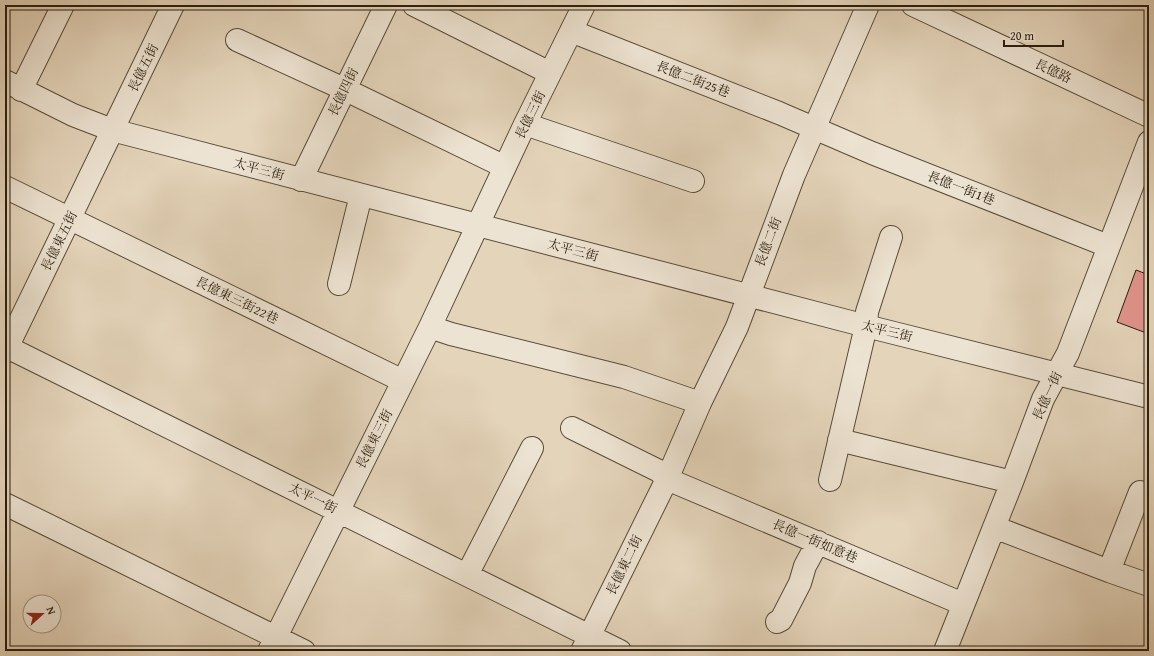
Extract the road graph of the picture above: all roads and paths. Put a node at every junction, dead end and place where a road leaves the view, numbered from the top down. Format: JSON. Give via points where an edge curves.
{"nodes":[{"id":1,"x":63,"y":5,"type":"edge"},
{"id":2,"x":173,"y":5,"type":"edge"},
{"id":3,"x":386,"y":5,"type":"edge"},
{"id":4,"x":414,"y":5,"type":"edge"},
{"id":5,"x":584,"y":5,"type":"edge"},
{"id":6,"x":868,"y":5,"type":"edge"},
{"id":7,"x":913,"y":5,"type":"edge"},
{"id":8,"x":571,"y":31,"type":"junction"},
{"id":9,"x":237,"y":40,"type":"dead end"},
{"id":10,"x":550,"y":73,"type":"junction"},
{"id":11,"x":13,"y":85,"type":"edge"},
{"id":12,"x":344,"y":89,"type":"junction"},
{"id":13,"x":1149,"y":116,"type":"edge"},
{"id":14,"x":525,"y":124,"type":"junction"},
{"id":15,"x":815,"y":128,"type":"junction"},
{"id":16,"x":112,"y":130,"type":"junction"},
{"id":17,"x":1149,"y":142,"type":"edge"},
{"id":18,"x":505,"y":167,"type":"junction"},
{"id":19,"x":301,"y":180,"type":"junction"},
{"id":20,"x":693,"y":181,"type":"dead end"},
{"id":21,"x":5,"y":187,"type":"edge"},
{"id":22,"x":361,"y":195,"type":"junction"},
{"id":23,"x":70,"y":218,"type":"junction"},
{"id":24,"x":478,"y":225,"type":"junction"},
{"id":25,"x":891,"y":237,"type":"dead end"},
{"id":26,"x":1108,"y":246,"type":"junction"},
{"id":27,"x":339,"y":284,"type":"dead end"},
{"id":28,"x":748,"y":296,"type":"junction"},
{"id":29,"x":866,"y":326,"type":"junction"},
{"id":30,"x":430,"y":327,"type":"junction"},
{"id":31,"x":6,"y":348,"type":"edge"},
{"id":32,"x":1057,"y":374,"type":"junction"},
{"id":33,"x":403,"y":382,"type":"junction"},
{"id":34,"x":1149,"y":397,"type":"edge"},
{"id":35,"x":700,"y":403,"type":"junction"},
{"id":36,"x":572,"y":428,"type":"dead end"},
{"id":37,"x":839,"y":440,"type":"junction"},
{"id":38,"x":532,"y":448,"type":"dead end"},
{"id":39,"x":667,"y":479,"type":"junction"},
{"id":40,"x":830,"y":480,"type":"dead end"},
{"id":41,"x":1012,"y":482,"type":"junction"},
{"id":42,"x":1140,"y":492,"type":"dead end"},
{"id":43,"x":5,"y":504,"type":"edge"},
{"id":44,"x":338,"y":511,"type":"junction"},
{"id":45,"x":994,"y":527,"type":"junction"},
{"id":46,"x":818,"y":542,"type":"junction"},
{"id":47,"x":1109,"y":571,"type":"junction"},
{"id":48,"x":467,"y":575,"type":"junction"},
{"id":49,"x":1149,"y":585,"type":"edge"},
{"id":50,"x":963,"y":604,"type":"junction"},
{"id":51,"x":777,"y":622,"type":"dead end"},
{"id":52,"x":585,"y":643,"type":"edge"},
{"id":53,"x":272,"y":644,"type":"edge"},
{"id":54,"x":304,"y":651,"type":"edge"},
{"id":55,"x":620,"y":651,"type":"edge"},
{"id":56,"x":945,"y":651,"type":"edge"}],
"edges":[{"from":1,"to":11,"type":"street"},
{"from":2,"to":16,"type":"street","name":"長億五街"},
{"from":3,"to":12,"type":"street","name":"長億四街"},
{"from":4,"to":10,"type":"street"},
{"from":5,"to":8,"type":"street","name":"長億三街"},
{"from":6,"to":15,"type":"street","name":"長億二街"},
{"from":7,"to":13,"type":"street","name":"長億路"},
{"from":8,"to":10,"type":"street","name":"長億三街"},
{"from":8,"to":15,"type":"street","name":"長億二街25巷"},
{"from":9,"to":12,"type":"street"},
{"from":10,"to":14,"type":"street","name":"長億三街"},
{"from":11,"to":16,"type":"street","name":"太平三街","via":[[73,115]]},
{"from":12,"to":18,"type":"street"},
{"from":12,"to":19,"type":"street","name":"長億四街"},
{"from":14,"to":18,"type":"street","name":"長億三街"},
{"from":14,"to":20,"type":"street"},
{"from":15,"to":26,"type":"street","name":"長億一街1巷"},
{"from":15,"to":28,"type":"street","name":"長億二街","via":[[794,175]]},
{"from":16,"to":19,"type":"street","name":"太平三街"},
{"from":16,"to":23,"type":"street","name":"長億東五街"},
{"from":17,"to":26,"type":"street","name":"長億一街"},
{"from":18,"to":24,"type":"street","name":"長億三街"},
{"from":19,"to":22,"type":"street","name":"太平三街"},
{"from":21,"to":23,"type":"street","name":"長億東三街22巷"},
{"from":22,"to":24,"type":"street","name":"太平三街"},
{"from":22,"to":27,"type":"street"},
{"from":23,"to":31,"type":"street","name":"長億東五街"},
{"from":23,"to":33,"type":"street","name":"長億東三街22巷"},
{"from":24,"to":28,"type":"street","name":"太平三街"},
{"from":24,"to":30,"type":"street","name":"長億東三街"},
{"from":25,"to":29,"type":"street","via":[[867,312]]},
{"from":26,"to":32,"type":"street","name":"長億一街","via":[[1068,353]]},
{"from":28,"to":29,"type":"street","name":"太平三街"},
{"from":28,"to":35,"type":"street","name":"長億二街","via":[[737,327]]},
{"from":29,"to":32,"type":"street","name":"太平三街"},
{"from":29,"to":37,"type":"street"},
{"from":30,"to":33,"type":"street","name":"長億東三街"},
{"from":30,"to":35,"type":"street","via":[[624,377]]},
{"from":31,"to":44,"type":"street","name":"太平一街"},
{"from":32,"to":34,"type":"street","name":"太平三街"},
{"from":32,"to":41,"type":"street","name":"長億一街","via":[[1043,399]]},
{"from":33,"to":44,"type":"street","name":"長億東三街"},
{"from":35,"to":39,"type":"street","name":"長億二街"},
{"from":36,"to":39,"type":"street","name":"長億一街如意巷","via":[[659,471]]},
{"from":37,"to":40,"type":"street"},
{"from":37,"to":41,"type":"street"},
{"from":38,"to":48,"type":"street"},
{"from":39,"to":46,"type":"street","name":"長億一街如意巷"},
{"from":39,"to":52,"type":"street","name":"長億東二街"},
{"from":41,"to":45,"type":"street","name":"長億一街"},
{"from":42,"to":47,"type":"street"},
{"from":43,"to":53,"type":"street"},
{"from":44,"to":48,"type":"street","name":"太平一街"},
{"from":44,"to":53,"type":"street","name":"長億東三街"},
{"from":45,"to":47,"type":"street"},
{"from":45,"to":50,"type":"street","name":"長億一街"},
{"from":46,"to":50,"type":"street","name":"長億一街如意巷"},
{"from":46,"to":51,"type":"street","via":[[800,583],[781,620]]},
{"from":47,"to":49,"type":"street"},
{"from":48,"to":52,"type":"street","name":"太平一街"},
{"from":50,"to":56,"type":"street","name":"長億一街"},
{"from":52,"to":55,"type":"street","name":"太平一街"},
{"from":53,"to":54,"type":"street"}]}
